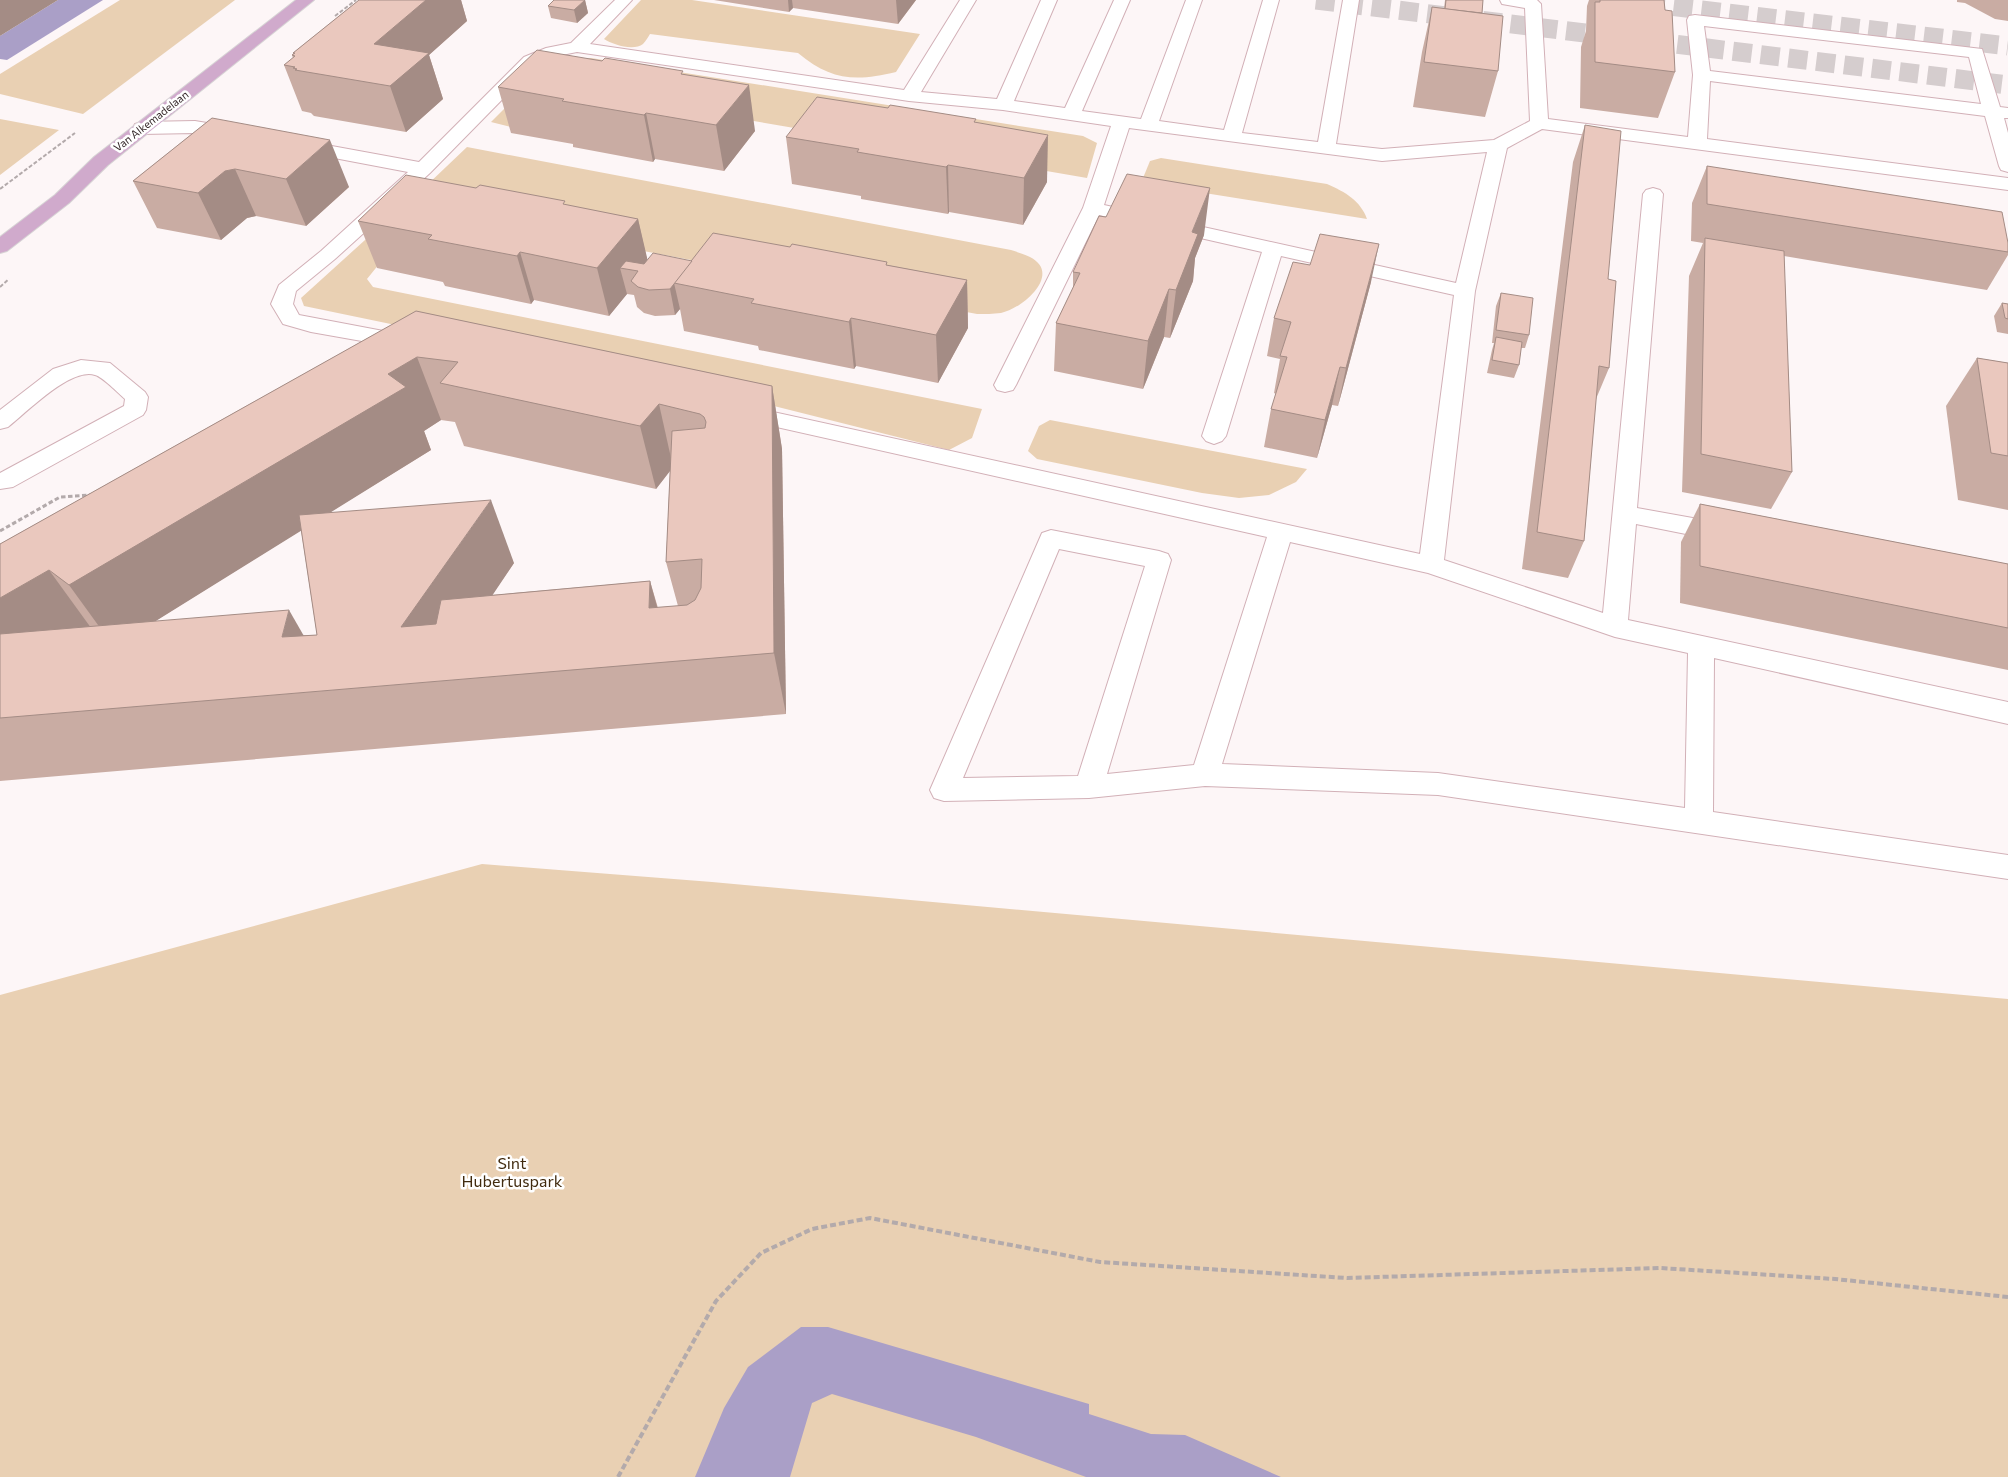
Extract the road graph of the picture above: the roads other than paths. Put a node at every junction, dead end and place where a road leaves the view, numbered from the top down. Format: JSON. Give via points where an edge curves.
{"nodes":[{"id":1,"x":306,"y":0,"type":"edge"},
{"id":2,"x":624,"y":0,"type":"edge"},
{"id":3,"x":968,"y":0,"type":"edge"},
{"id":4,"x":1049,"y":0,"type":"edge"},
{"id":5,"x":1122,"y":0,"type":"edge"},
{"id":6,"x":1194,"y":0,"type":"edge"},
{"id":7,"x":1271,"y":0,"type":"edge"},
{"id":8,"x":1351,"y":0,"type":"edge"},
{"id":9,"x":1508,"y":0,"type":"edge"},
{"id":10,"x":577,"y":47,"type":"junction"},
{"id":11,"x":1702,"y":75,"type":"junction"},
{"id":12,"x":909,"y":96,"type":"junction"},
{"id":13,"x":1003,"y":105,"type":"junction"},
{"id":14,"x":2000,"y":112,"type":"edge"},
{"id":15,"x":1071,"y":114,"type":"junction"},
{"id":16,"x":1122,"y":121,"type":"junction"},
{"id":17,"x":1538,"y":123,"type":"junction"},
{"id":18,"x":1148,"y":125,"type":"junction"},
{"id":19,"x":142,"y":128,"type":"junction"},
{"id":20,"x":252,"y":137,"type":"edge"},
{"id":21,"x":1231,"y":137,"type":"junction"},
{"id":22,"x":280,"y":142,"type":"edge"},
{"id":23,"x":1697,"y":144,"type":"junction"},
{"id":24,"x":1498,"y":145,"type":"junction"},
{"id":25,"x":1326,"y":148,"type":"junction"},
{"id":26,"x":2008,"y":166,"type":"edge"},
{"id":27,"x":423,"y":170,"type":"junction"},
{"id":28,"x":2008,"y":184,"type":"edge"},
{"id":29,"x":1653,"y":194,"type":"dead end"},
{"id":30,"x":1093,"y":208,"type":"junction"},
{"id":31,"x":0,"y":247,"type":"edge"},
{"id":32,"x":1274,"y":247,"type":"junction"},
{"id":33,"x":1465,"y":291,"type":"junction"},
{"id":34,"x":396,"y":340,"type":"junction"},
{"id":35,"x":424,"y":346,"type":"edge"},
{"id":36,"x":364,"y":358,"type":"edge"},
{"id":37,"x":1006,"y":385,"type":"dead end"},
{"id":38,"x":720,"y":408,"type":"edge"},
{"id":39,"x":0,"y":422,"type":"edge"},
{"id":40,"x":1214,"y":436,"type":"dead end"},
{"id":41,"x":0,"y":481,"type":"edge"},
{"id":42,"x":1625,"y":514,"type":"junction"},
{"id":43,"x":1281,"y":533,"type":"junction"},
{"id":44,"x":1748,"y":537,"type":"edge"},
{"id":45,"x":1430,"y":565,"type":"junction"},
{"id":46,"x":1615,"y":627,"type":"junction"},
{"id":47,"x":1701,"y":645,"type":"junction"},
{"id":48,"x":2008,"y":713,"type":"edge"},
{"id":49,"x":1205,"y":775,"type":"junction"},
{"id":50,"x":1089,"y":786,"type":"junction"},
{"id":51,"x":1699,"y":822,"type":"junction"},
{"id":52,"x":2008,"y":867,"type":"edge"}],
"edges":[{"from":1,"to":19,"type":"main road","name":"Van Alkemadelaan"},
{"from":2,"to":10,"type":"lane"},
{"from":3,"to":12,"type":"lane"},
{"from":4,"to":13,"type":"lane"},
{"from":5,"to":15,"type":"lane"},
{"from":6,"to":18,"type":"lane"},
{"from":7,"to":21,"type":"lane"},
{"from":8,"to":25,"type":"lane"},
{"from":9,"to":17,"type":"lane","via":[[1533,4]]},
{"from":10,"to":12,"type":"lane"},
{"from":10,"to":27,"type":"lane","via":[[530,61]]},
{"from":11,"to":14,"type":"lane"},
{"from":11,"to":14,"type":"lane","via":[[1695,20],[1976,53]]},
{"from":11,"to":23,"type":"lane"},
{"from":12,"to":13,"type":"lane"},
{"from":13,"to":15,"type":"lane"},
{"from":14,"to":26,"type":"lane"},
{"from":15,"to":16,"type":"lane"},
{"from":16,"to":18,"type":"lane"},
{"from":16,"to":30,"type":"lane"},
{"from":17,"to":23,"type":"lane"},
{"from":17,"to":24,"type":"lane"},
{"from":18,"to":21,"type":"lane"},
{"from":19,"to":20,"type":"lane","via":[[195,127]]},
{"from":19,"to":31,"type":"main road","name":"Van Alkemadelaan"},
{"from":21,"to":25,"type":"lane"},
{"from":22,"to":27,"type":"lane"},
{"from":23,"to":28,"type":"lane"},
{"from":24,"to":25,"type":"lane","via":[[1382,155]]},
{"from":24,"to":33,"type":"lane"},
{"from":27,"to":34,"type":"lane","via":[[286,289],[282,304],[291,319]]},
{"from":29,"to":42,"type":"lane"},
{"from":30,"to":32,"type":"lane"},
{"from":30,"to":37,"type":"lane"},
{"from":32,"to":33,"type":"lane"},
{"from":32,"to":40,"type":"lane"},
{"from":33,"to":45,"type":"lane"},
{"from":34,"to":35,"type":"lane"},
{"from":34,"to":36,"type":"lane"},
{"from":38,"to":43,"type":"lane"},
{"from":39,"to":41,"type":"lane","via":[[61,374],[81,367],[102,368],[137,397],[134,410],[5,482]]},
{"from":42,"to":44,"type":"lane"},
{"from":42,"to":46,"type":"lane"},
{"from":43,"to":45,"type":"lane"},
{"from":43,"to":49,"type":"lane"},
{"from":45,"to":46,"type":"lane"},
{"from":46,"to":47,"type":"lane"},
{"from":47,"to":48,"type":"lane"},
{"from":47,"to":51,"type":"lane"},
{"from":49,"to":50,"type":"lane"},
{"from":49,"to":51,"type":"lane","via":[[1438,784]]},
{"from":50,"to":50,"type":"lane","via":[[944,790],[1051,539],[1159,560]]},
{"from":51,"to":52,"type":"lane"}]}
